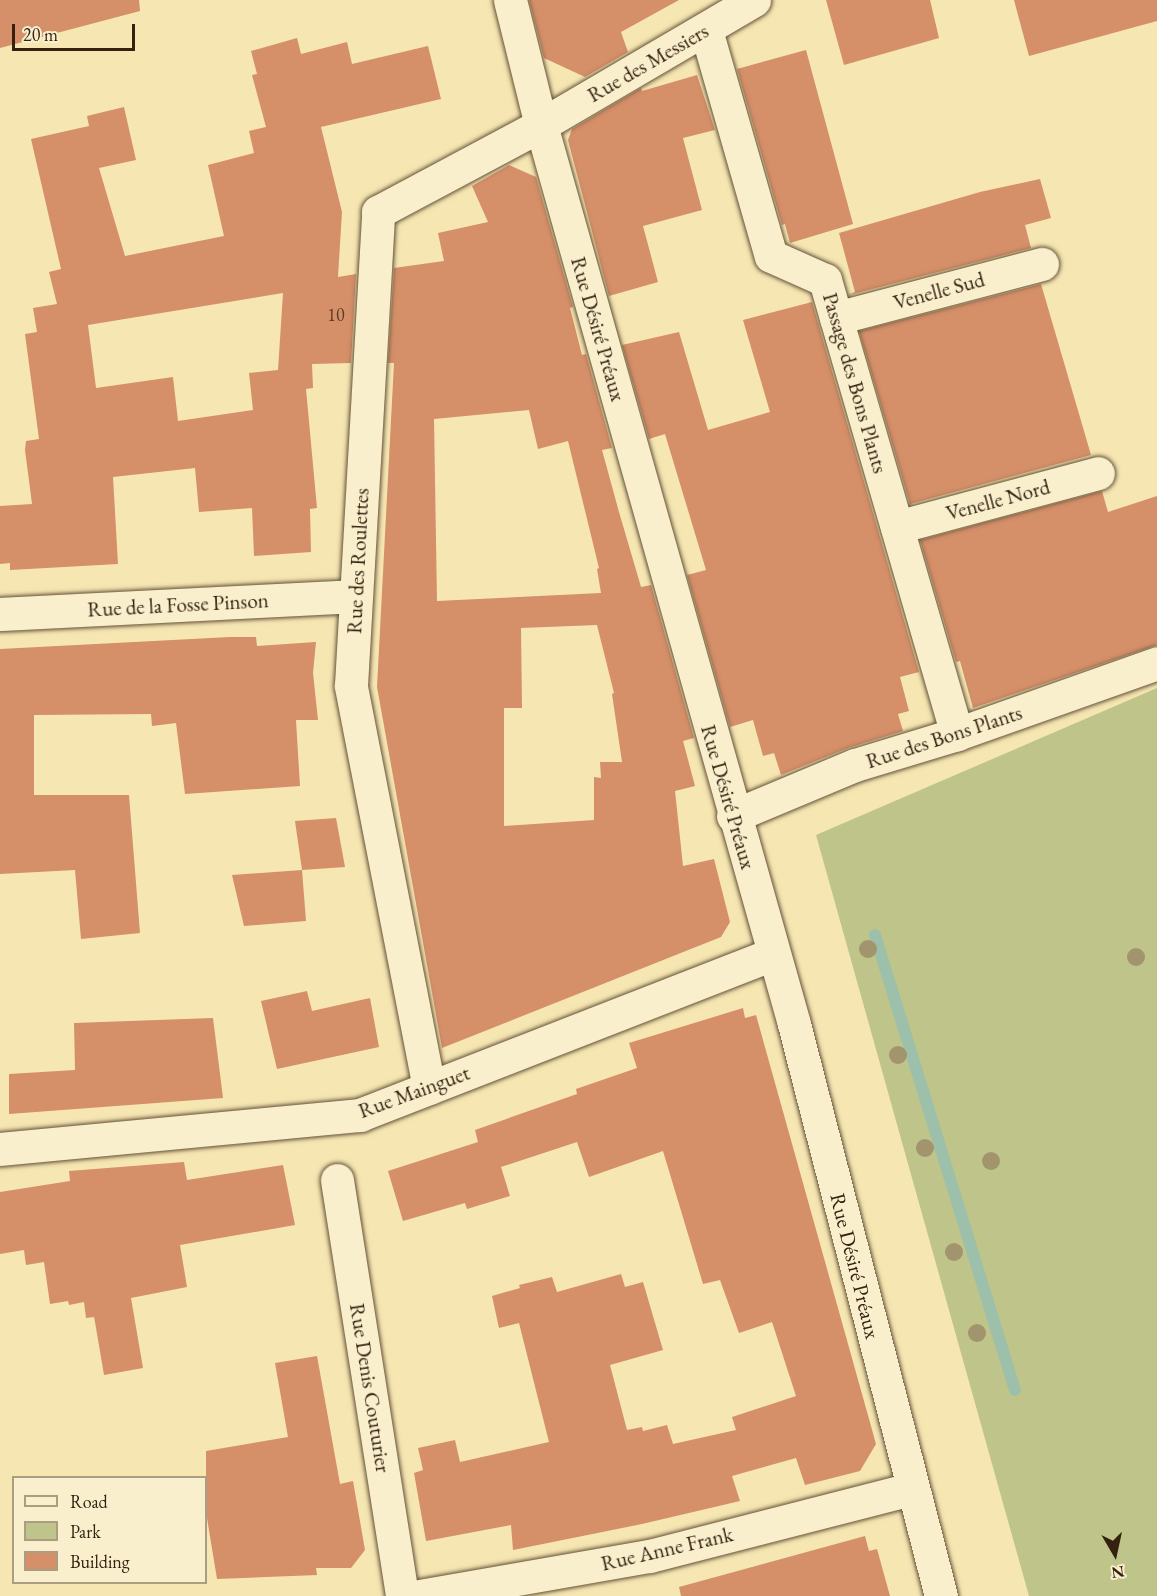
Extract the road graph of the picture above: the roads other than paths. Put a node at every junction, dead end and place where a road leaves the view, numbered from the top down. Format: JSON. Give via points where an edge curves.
{"nodes":[{"id":1,"x":510,"y":0,"type":"edge"},
{"id":2,"x":754,"y":0,"type":"edge"},
{"id":3,"x":706,"y":30,"type":"junction"},
{"id":4,"x":541,"y":125,"type":"junction"},
{"id":5,"x":1042,"y":264,"type":"dead end"},
{"id":6,"x":836,"y":318,"type":"junction"},
{"id":7,"x":1098,"y":473,"type":"dead end"},
{"id":8,"x":897,"y":527,"type":"junction"},
{"id":9,"x":356,"y":596,"type":"junction"},
{"id":10,"x":0,"y":614,"type":"edge"},
{"id":11,"x":1157,"y":663,"type":"edge"},
{"id":12,"x":957,"y":734,"type":"junction"},
{"id":13,"x":733,"y":816,"type":"junction"},
{"id":14,"x":772,"y":954,"type":"junction"},
{"id":15,"x":429,"y":1088,"type":"junction"},
{"id":16,"x":0,"y":1149,"type":"edge"},
{"id":17,"x":338,"y":1180,"type":"dead end"},
{"id":18,"x":911,"y":1489,"type":"junction"},
{"id":19,"x":402,"y":1596,"type":"edge"},
{"id":20,"x":420,"y":1596,"type":"edge"},
{"id":21,"x":941,"y":1596,"type":"edge"}],
"edges":[{"from":1,"to":4,"type":"street","name":"Rue Désiré Préaux"},
{"from":2,"to":3,"type":"street","name":"Rue des Messiers"},
{"from":3,"to":4,"type":"street","name":"Rue des Messiers"},
{"from":3,"to":6,"type":"street","name":"Passage des Bons Plants","via":[[771,256],[825,280]]},
{"from":4,"to":9,"type":"street","name":"Rue des Roulettes","via":[[378,212]]},
{"from":4,"to":13,"type":"street","name":"Rue Désiré Préaux"},
{"from":5,"to":6,"type":"street","name":"Venelle Sud"},
{"from":6,"to":8,"type":"street","name":"Passage des Bons Plants"},
{"from":7,"to":8,"type":"street","name":"Venelle Nord"},
{"from":8,"to":12,"type":"street","name":"Passage des Bons Plants"},
{"from":9,"to":10,"type":"street","name":"Rue de la Fosse Pinson"},
{"from":9,"to":15,"type":"street","name":"Rue des Roulettes","via":[[351,685]]},
{"from":11,"to":12,"type":"street","name":"Rue des Bons Plants"},
{"from":12,"to":13,"type":"street","name":"Rue des Bons Plants","via":[[855,765]]},
{"from":13,"to":14,"type":"street","name":"Rue Désiré Préaux"},
{"from":14,"to":15,"type":"street","name":"Rue Mainguet"},
{"from":14,"to":18,"type":"street","name":"Rue Désiré Préaux","via":[[794,1024]]},
{"from":15,"to":16,"type":"street","name":"Rue Mainguet","via":[[360,1116]]},
{"from":17,"to":19,"type":"street","name":"Rue Denis Couturier"},
{"from":18,"to":20,"type":"street","name":"Rue Anne Frank","via":[[650,1556]]},
{"from":18,"to":21,"type":"street","name":"Rue Désiré Préaux"}]}
